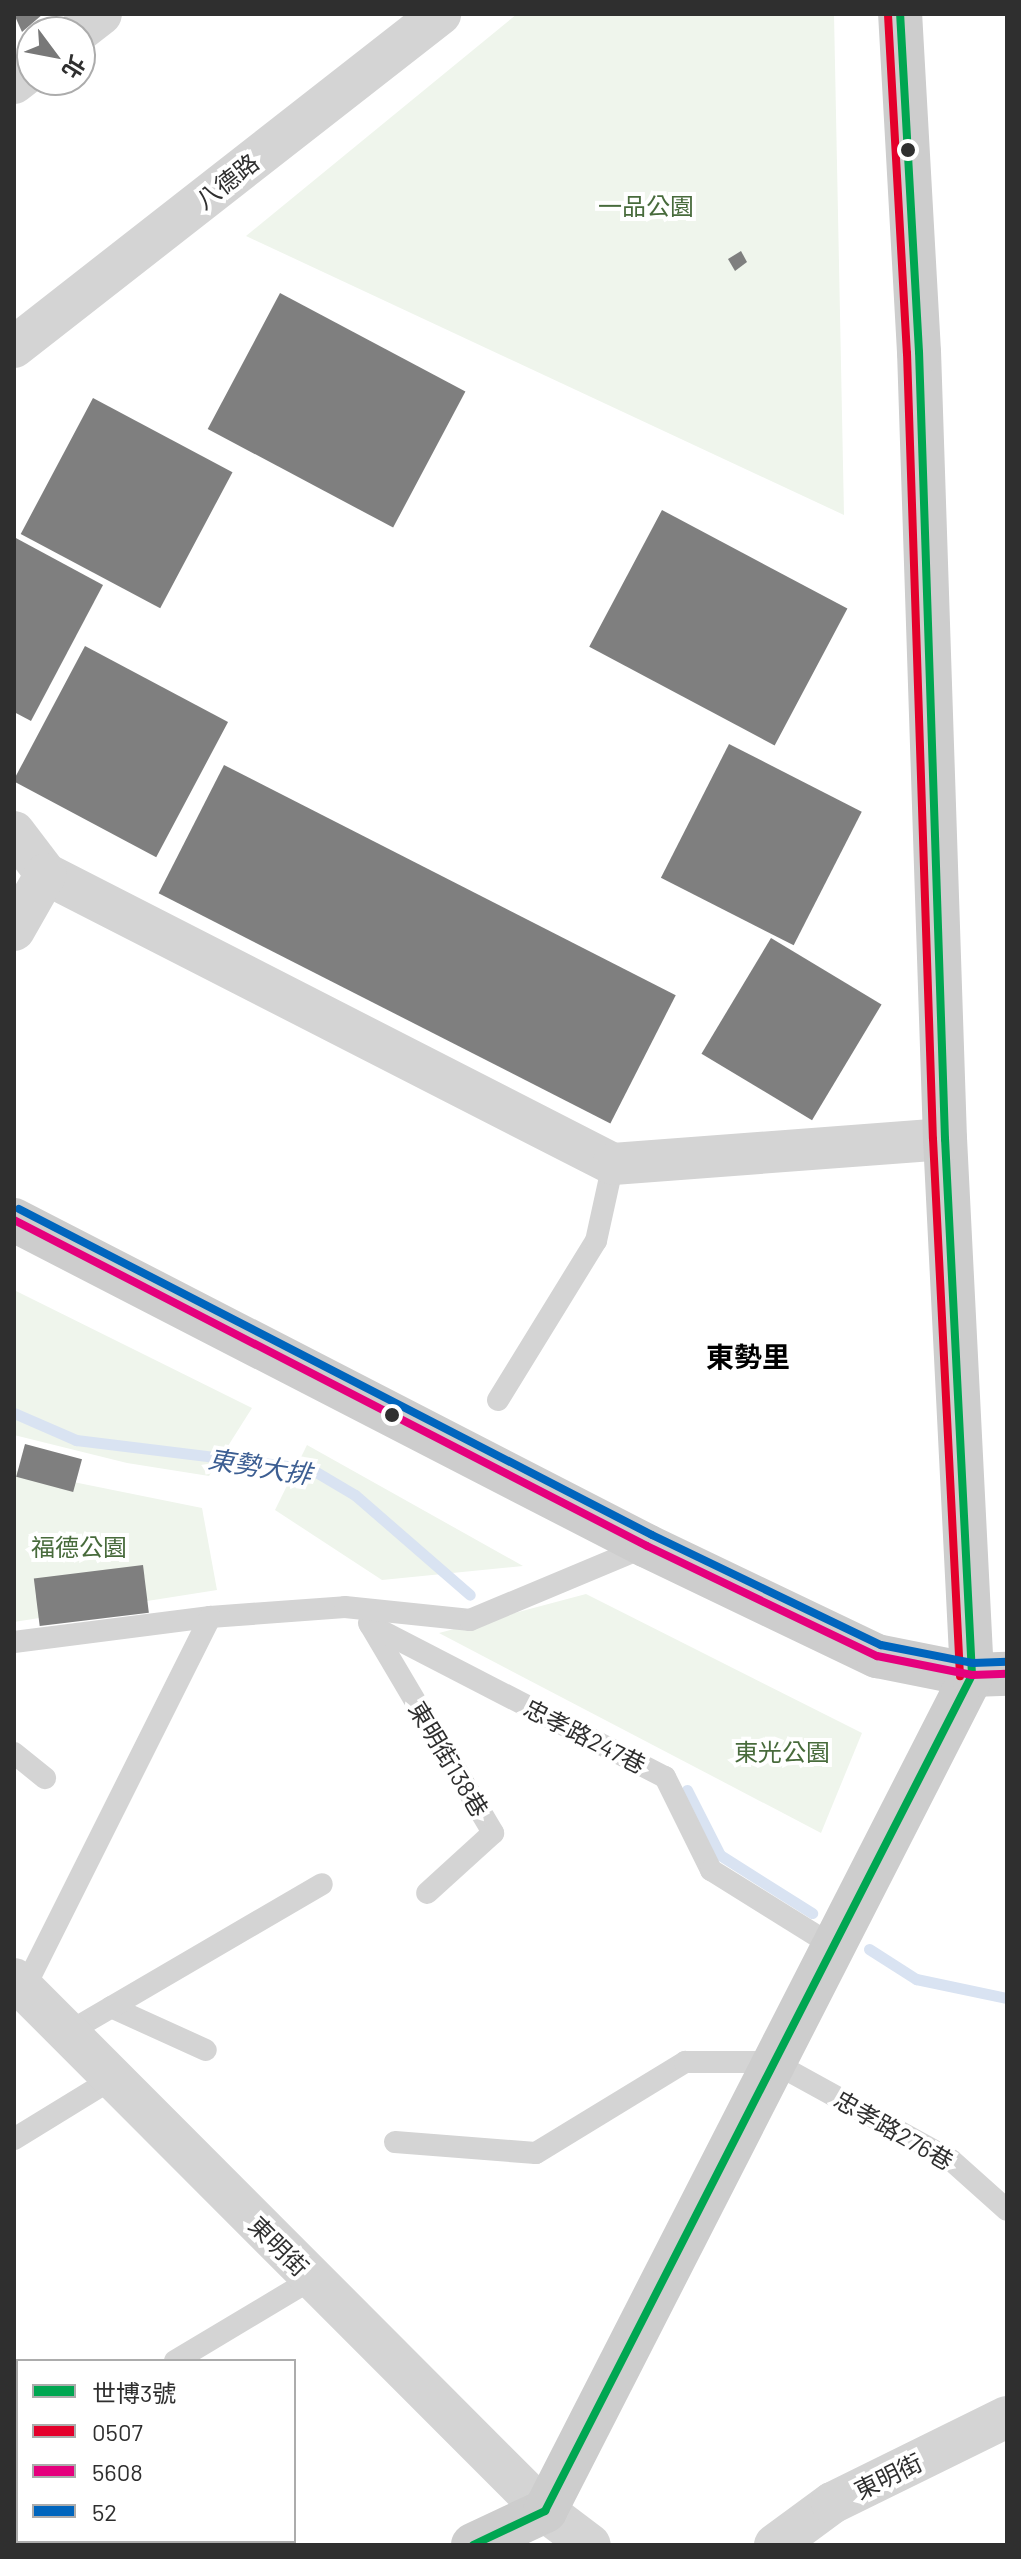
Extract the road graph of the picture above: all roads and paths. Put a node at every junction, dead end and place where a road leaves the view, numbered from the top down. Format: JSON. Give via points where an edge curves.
{"nodes":[{"id":1,"x":440,"y":14,"type":"edge"},
{"id":2,"x":900,"y":14,"type":"edge"},
{"id":3,"x":14,"y":347,"type":"edge"},
{"id":4,"x":14,"y":832,"type":"edge"},
{"id":5,"x":46,"y":874,"type":"junction"},
{"id":6,"x":14,"y":930,"type":"edge"},
{"id":7,"x":945,"y":1139,"type":"junction"},
{"id":8,"x":613,"y":1164,"type":"junction"},
{"id":9,"x":14,"y":1220,"type":"edge"},
{"id":10,"x":498,"y":1400,"type":"dead end"},
{"id":11,"x":647,"y":1546,"type":"junction"},
{"id":12,"x":210,"y":1617,"type":"junction"},
{"id":13,"x":366,"y":1617,"type":"junction"},
{"id":14,"x":14,"y":1642,"type":"edge"},
{"id":15,"x":990,"y":1675,"type":"edge"},
{"id":16,"x":14,"y":1753,"type":"edge"},
{"id":17,"x":45,"y":1778,"type":"dead end"},
{"id":18,"x":322,"y":1884,"type":"dead end"},
{"id":19,"x":427,"y":1893,"type":"dead end"},
{"id":20,"x":833,"y":1946,"type":"junction"},
{"id":21,"x":19,"y":1984,"type":"edge"},
{"id":22,"x":111,"y":2007,"type":"junction"},
{"id":23,"x":67,"y":2033,"type":"junction"},
{"id":24,"x":206,"y":2050,"type":"dead end"},
{"id":25,"x":773,"y":2062,"type":"junction"},
{"id":26,"x":112,"y":2079,"type":"junction"},
{"id":27,"x":14,"y":2139,"type":"edge"},
{"id":28,"x":395,"y":2142,"type":"dead end"},
{"id":29,"x":1007,"y":2210,"type":"edge"},
{"id":30,"x":312,"y":2279,"type":"junction"},
{"id":31,"x":178,"y":2359,"type":"edge"},
{"id":32,"x":1007,"y":2417,"type":"edge"},
{"id":33,"x":545,"y":2511,"type":"junction"},
{"id":34,"x":473,"y":2545,"type":"edge"},
{"id":35,"x":590,"y":2545,"type":"edge"},
{"id":36,"x":775,"y":2545,"type":"edge"}],
"edges":[{"from":1,"to":3,"type":"street","name":"八德路"},
{"from":2,"to":7,"type":"street","via":[[926,521]]},
{"from":4,"to":5,"type":"street"},
{"from":5,"to":6,"type":"street"},
{"from":5,"to":8,"type":"street"},
{"from":7,"to":8,"type":"street"},
{"from":7,"to":15,"type":"street"},
{"from":8,"to":10,"type":"lane","via":[[596,1241]]},
{"from":9,"to":11,"type":"street"},
{"from":11,"to":13,"type":"lane","via":[[470,1620]]},
{"from":11,"to":15,"type":"street","via":[[877,1656]]},
{"from":12,"to":13,"type":"lane"},
{"from":12,"to":14,"type":"lane"},
{"from":12,"to":21,"type":"lane"},
{"from":13,"to":19,"type":"lane","name":"東明街138巷","via":[[493,1833]]},
{"from":13,"to":20,"type":"lane","name":"忠孝路247巷","via":[[665,1777],[711,1870]]},
{"from":15,"to":20,"type":"street"},
{"from":16,"to":17,"type":"lane"},
{"from":18,"to":22,"type":"lane"},
{"from":20,"to":25,"type":"street"},
{"from":21,"to":23,"type":"street","name":"東明街"},
{"from":22,"to":23,"type":"lane"},
{"from":22,"to":24,"type":"lane"},
{"from":23,"to":26,"type":"street","name":"東明街"},
{"from":25,"to":28,"type":"lane","via":[[685,2062],[536,2153]]},
{"from":25,"to":29,"type":"lane","name":"忠孝路276巷","via":[[951,2160]]},
{"from":25,"to":33,"type":"street"},
{"from":26,"to":27,"type":"lane"},
{"from":26,"to":30,"type":"street","name":"東明街"},
{"from":30,"to":31,"type":"lane"},
{"from":30,"to":33,"type":"street","name":"東明街"},
{"from":32,"to":36,"type":"street","name":"東明街","via":[[832,2503]]},
{"from":33,"to":34,"type":"street"},
{"from":33,"to":35,"type":"street","name":"東明街"}]}
